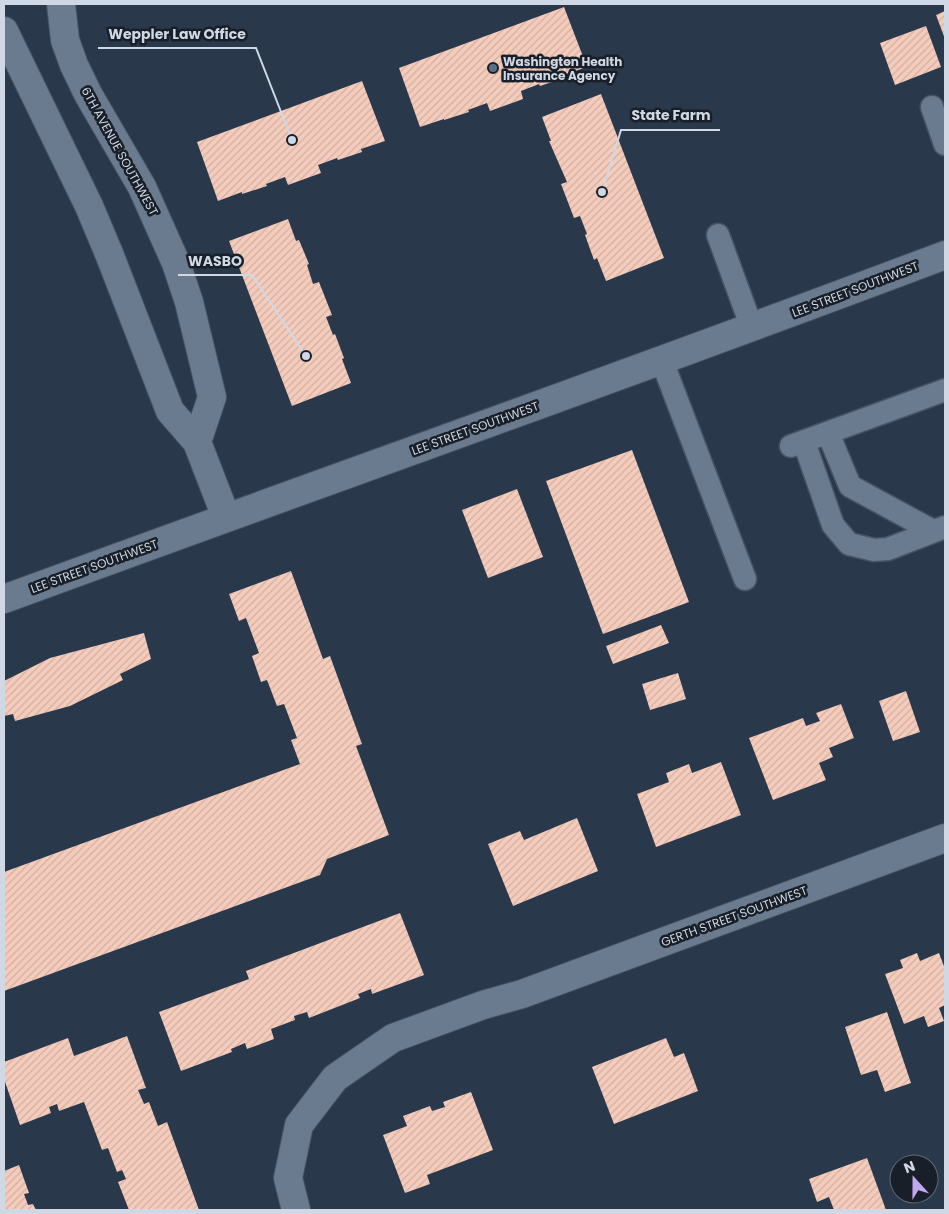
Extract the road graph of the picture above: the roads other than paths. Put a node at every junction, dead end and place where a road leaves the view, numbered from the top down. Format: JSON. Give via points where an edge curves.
{"nodes":[{"id":1,"x":61,"y":4,"type":"edge"},
{"id":2,"x":4,"y":31,"type":"edge"},
{"id":3,"x":932,"y":106,"type":"dead end"},
{"id":4,"x":945,"y":144,"type":"edge"},
{"id":5,"x":718,"y":235,"type":"dead end"},
{"id":6,"x":945,"y":255,"type":"edge"},
{"id":7,"x":752,"y":328,"type":"junction"},
{"id":8,"x":662,"y":361,"type":"junction"},
{"id":9,"x":945,"y":390,"type":"edge"},
{"id":10,"x":828,"y":432,"type":"junction"},
{"id":11,"x":197,"y":442,"type":"junction"},
{"id":12,"x":226,"y":517,"type":"junction"},
{"id":13,"x":939,"y":529,"type":"edge"},
{"id":14,"x":745,"y":579,"type":"dead end"},
{"id":15,"x":4,"y":599,"type":"edge"},
{"id":16,"x":945,"y":838,"type":"edge"},
{"id":17,"x":296,"y":1210,"type":"edge"}],
"edges":[{"from":1,"to":11,"type":"street","name":"6TH AVENUE SOUTHWEST","via":[[65,40],[74,65],[142,187],[170,248],[189,302],[212,397]]},
{"from":2,"to":11,"type":"street","via":[[92,214],[170,411]]},
{"from":3,"to":4,"type":"lane"},
{"from":5,"to":7,"type":"lane"},
{"from":6,"to":7,"type":"street","name":"LEE STREET SOUTHWEST"},
{"from":7,"to":8,"type":"street","name":"LEE STREET SOUTHWEST"},
{"from":8,"to":12,"type":"street","name":"LEE STREET SOUTHWEST"},
{"from":8,"to":14,"type":"lane"},
{"from":9,"to":10,"type":"lane"},
{"from":10,"to":13,"type":"lane","via":[[850,486]]},
{"from":10,"to":13,"type":"lane","via":[[797,444],[833,524],[849,544],[874,550],[888,549]]},
{"from":11,"to":12,"type":"street"},
{"from":12,"to":15,"type":"street","name":"LEE STREET SOUTHWEST"},
{"from":16,"to":17,"type":"street","name":"GERTH STREET SOUTHWEST","via":[[394,1038],[335,1078],[299,1125],[288,1178]]}]}
